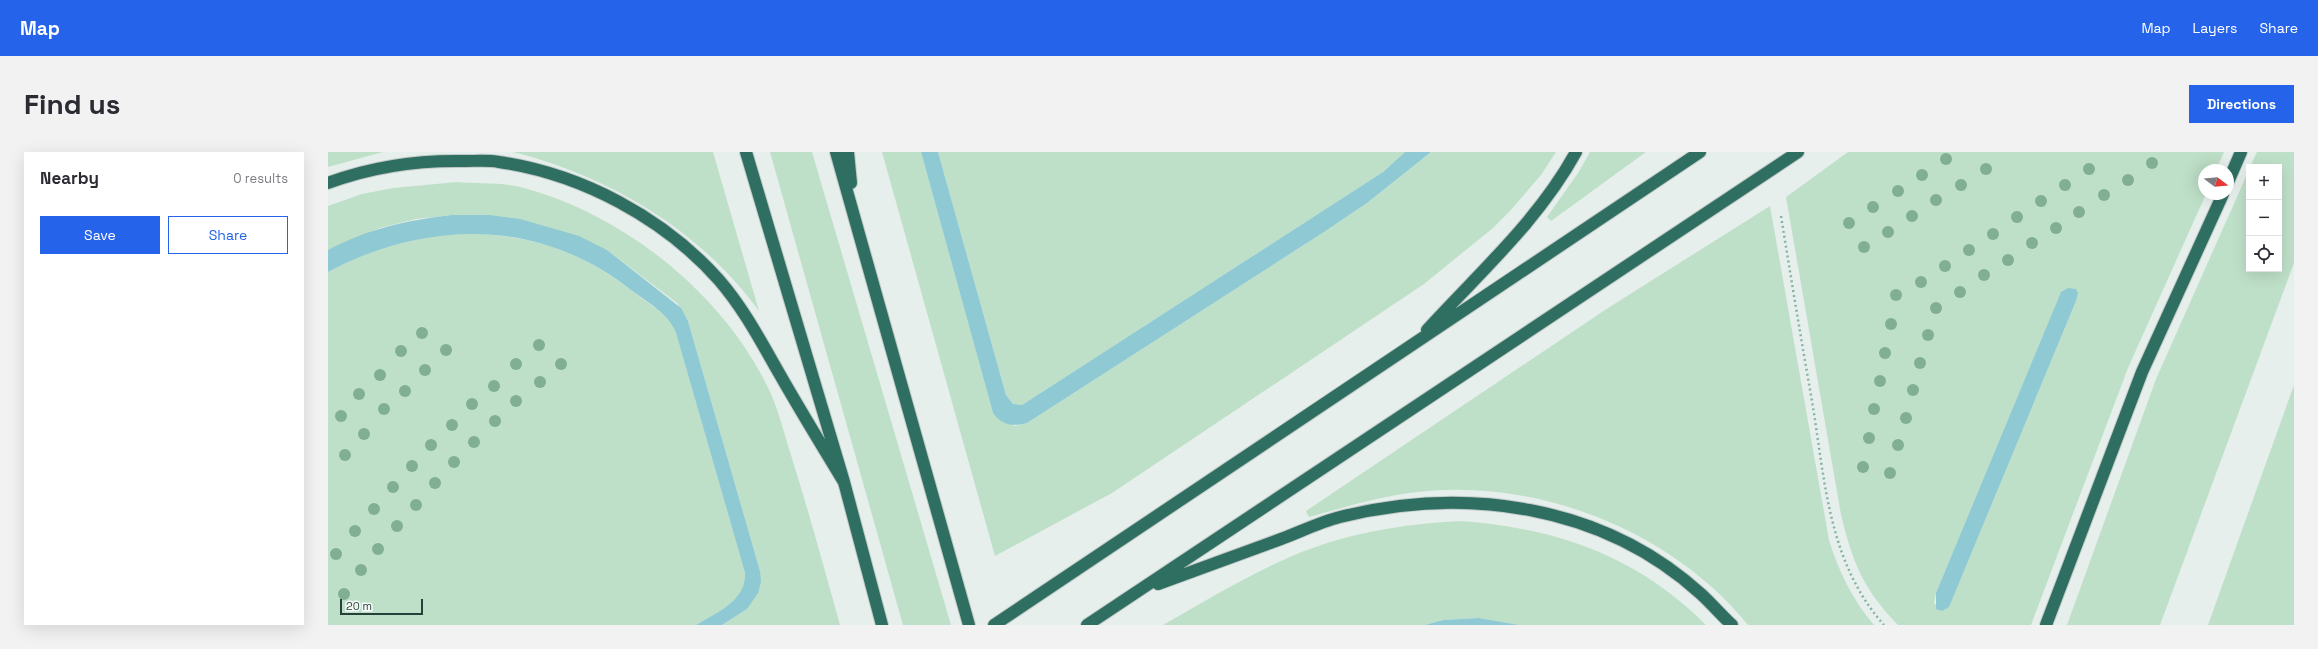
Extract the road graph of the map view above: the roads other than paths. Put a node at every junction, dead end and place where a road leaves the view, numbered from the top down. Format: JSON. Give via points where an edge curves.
{"nodes":[{"id":1,"x":746,"y":152,"type":"edge"},
{"id":2,"x":836,"y":152,"type":"edge"},
{"id":3,"x":848,"y":152,"type":"edge"},
{"id":4,"x":1576,"y":152,"type":"edge"},
{"id":5,"x":1700,"y":152,"type":"edge"},
{"id":6,"x":1798,"y":152,"type":"edge"},
{"id":7,"x":2241,"y":152,"type":"edge"},
{"id":8,"x":2234,"y":168,"type":"edge"},
{"id":9,"x":328,"y":183,"type":"edge"},
{"id":10,"x":2220,"y":200,"type":"edge"},
{"id":11,"x":854,"y":210,"type":"junction"},
{"id":12,"x":1412,"y":345,"type":"junction"},
{"id":13,"x":844,"y":482,"type":"junction"},
{"id":14,"x":1140,"y":590,"type":"junction"},
{"id":15,"x":882,"y":625,"type":"edge"},
{"id":16,"x":969,"y":625,"type":"edge"},
{"id":17,"x":994,"y":625,"type":"edge"},
{"id":18,"x":1088,"y":625,"type":"edge"},
{"id":19,"x":1732,"y":625,"type":"edge"},
{"id":20,"x":2046,"y":625,"type":"edge"}],
"edges":[{"from":1,"to":13,"type":"highway"},
{"from":2,"to":11,"type":"highway"},
{"from":3,"to":11,"type":"highway"},
{"from":4,"to":12,"type":"highway","via":[[1556,186],[1536,211]]},
{"from":5,"to":12,"type":"highway"},
{"from":6,"to":14,"type":"highway"},
{"from":7,"to":8,"type":"highway"},
{"from":9,"to":13,"type":"highway","via":[[399,163],[446,160],[498,161],[549,172],[597,190],[640,215],[683,245],[719,280],[752,322],[779,373]]},
{"from":10,"to":20,"type":"highway","via":[[2142,372]]},
{"from":11,"to":16,"type":"highway"},
{"from":12,"to":17,"type":"highway"},
{"from":13,"to":15,"type":"highway"},
{"from":14,"to":18,"type":"highway"},
{"from":14,"to":19,"type":"highway","via":[[1338,518],[1386,507],[1441,502],[1506,504],[1559,516],[1614,537],[1660,563],[1700,593]]}]}
